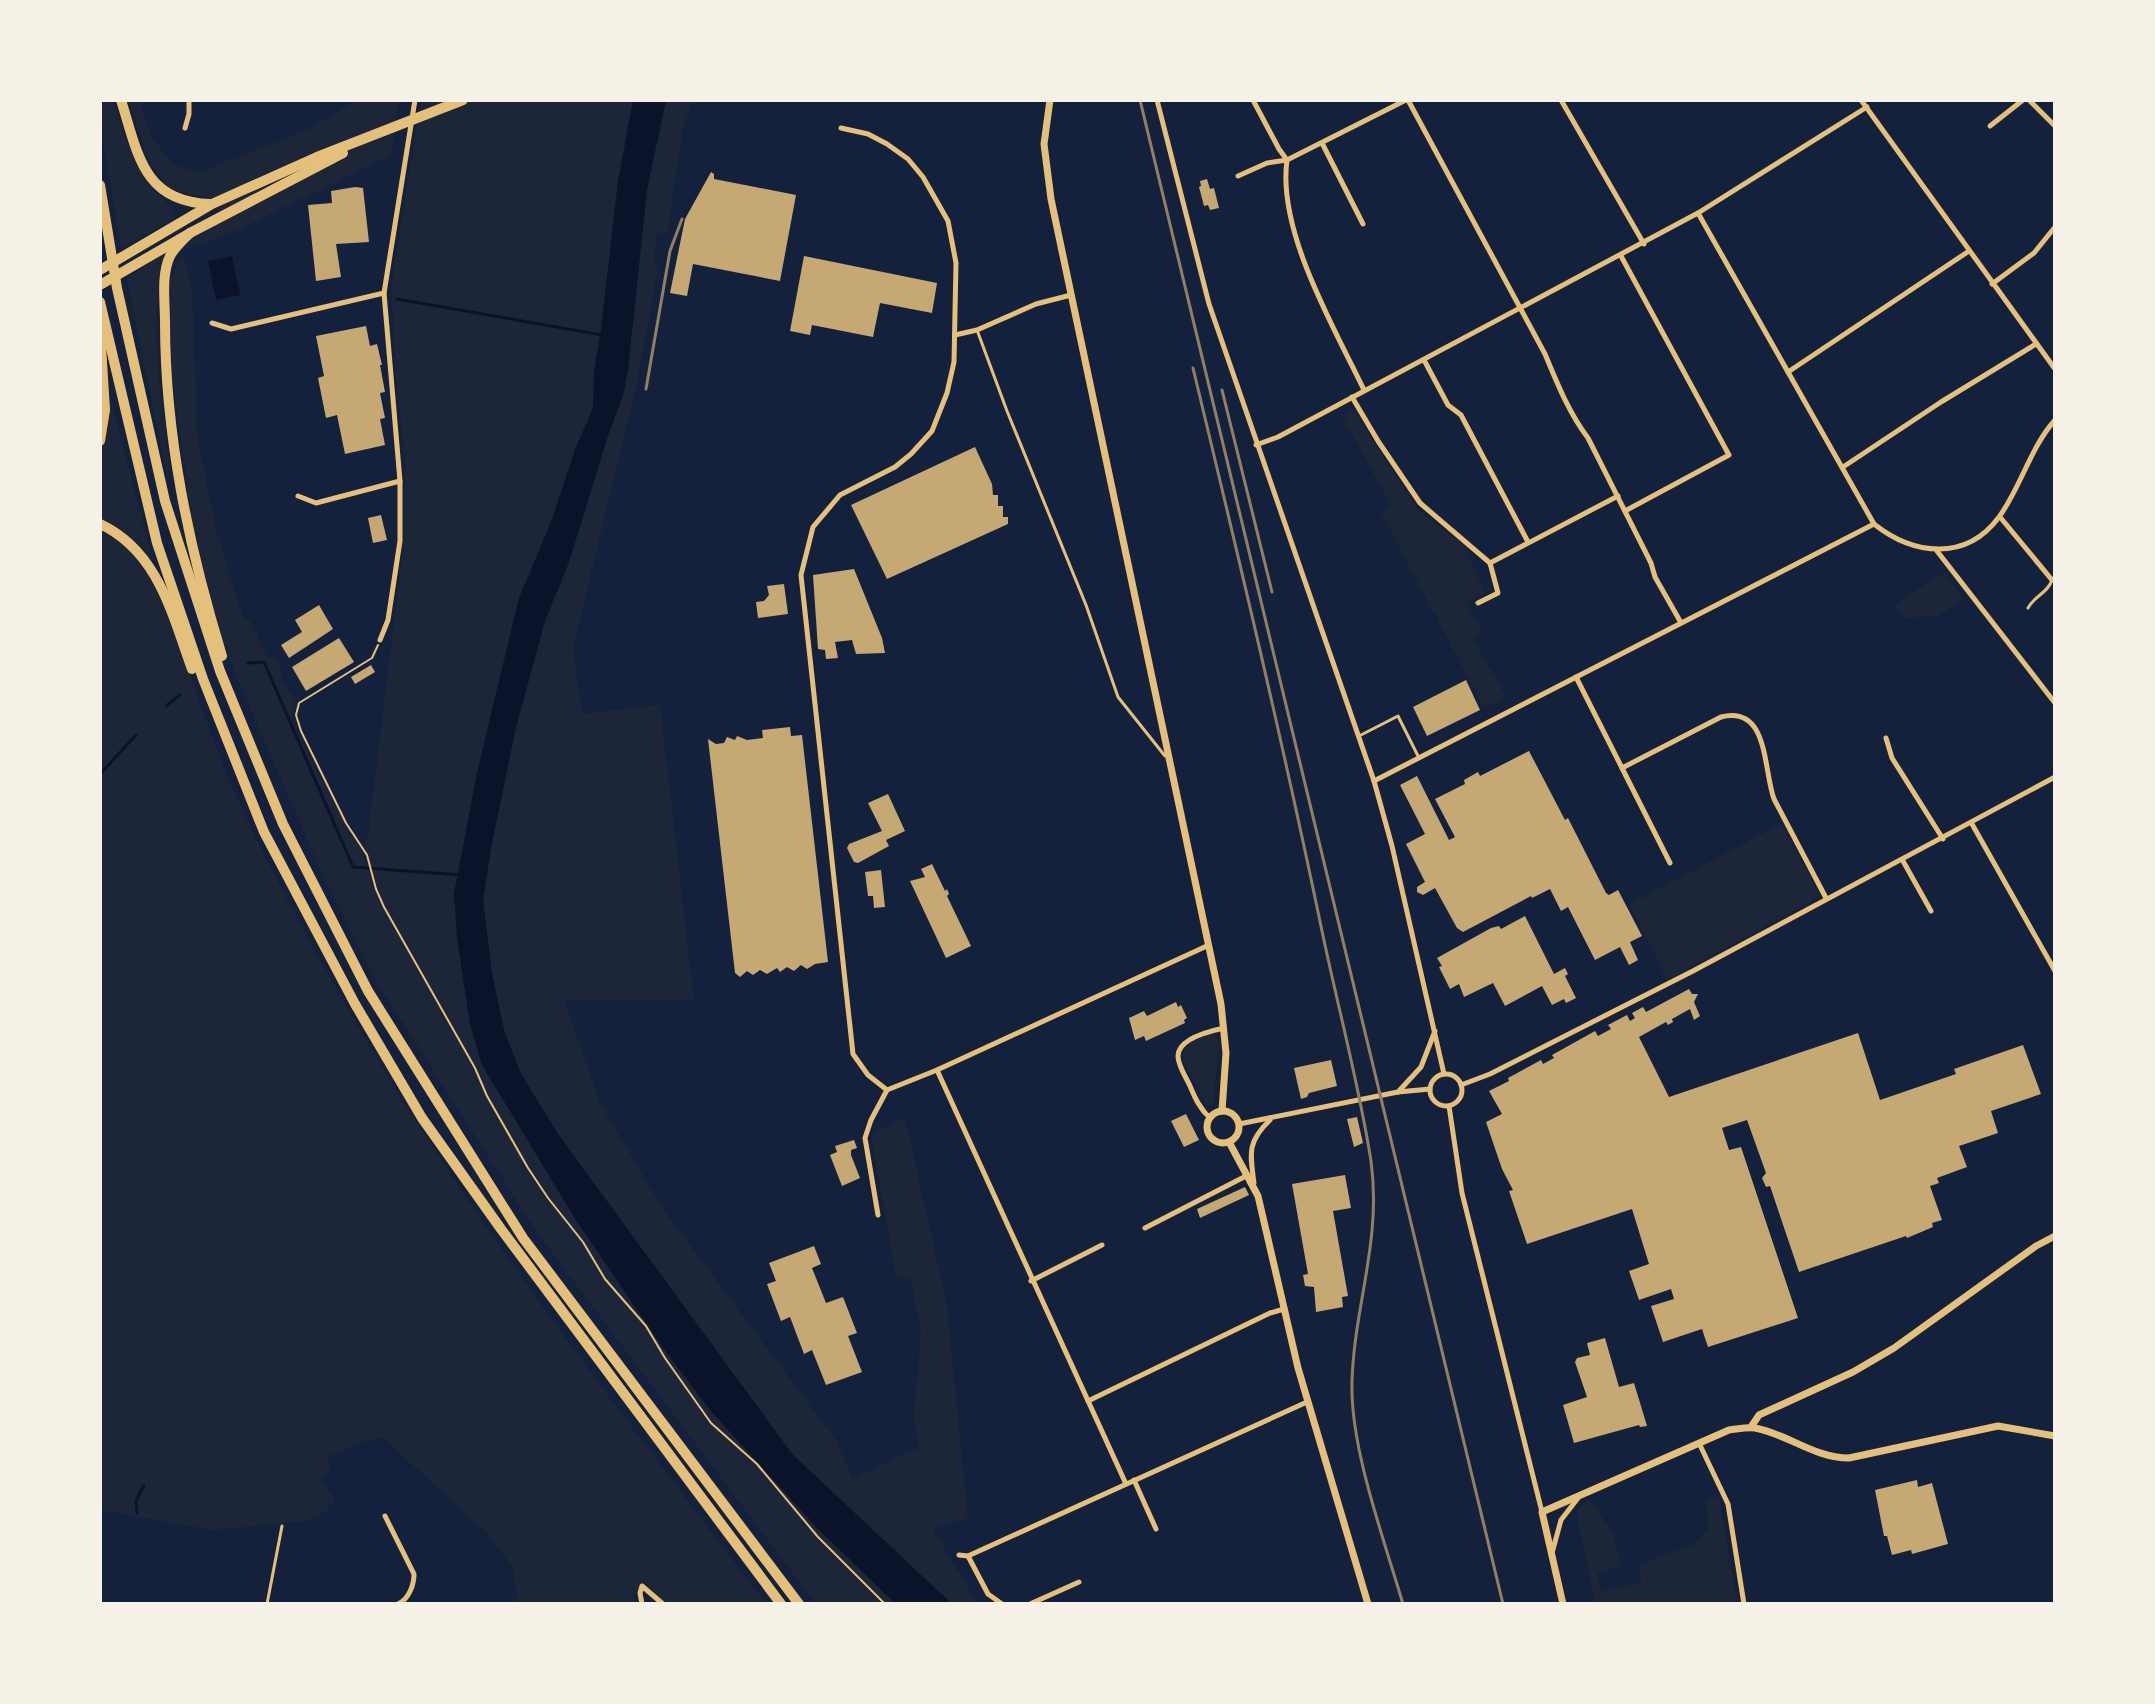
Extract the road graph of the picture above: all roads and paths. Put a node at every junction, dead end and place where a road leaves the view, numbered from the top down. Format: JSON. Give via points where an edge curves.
{"nodes":[{"id":1,"x":121,"y":100,"type":"edge"},
{"id":2,"x":189,"y":100,"type":"edge"},
{"id":3,"x":415,"y":100,"type":"edge"},
{"id":4,"x":463,"y":100,"type":"edge"},
{"id":5,"x":1050,"y":100,"type":"edge"},
{"id":6,"x":1157,"y":100,"type":"edge"},
{"id":7,"x":1253,"y":100,"type":"edge"},
{"id":8,"x":1407,"y":100,"type":"edge"},
{"id":9,"x":1561,"y":100,"type":"edge"},
{"id":10,"x":1861,"y":100,"type":"edge"},
{"id":11,"x":2023,"y":100,"type":"edge"},
{"id":12,"x":2029,"y":100,"type":"edge"},
{"id":13,"x":1867,"y":107,"type":"junction"},
{"id":14,"x":1990,"y":126,"type":"dead end"},
{"id":15,"x":2055,"y":126,"type":"edge"},
{"id":16,"x":185,"y":128,"type":"dead end"},
{"id":17,"x":841,"y":128,"type":"dead end"},
{"id":18,"x":376,"y":135,"type":"junction"},
{"id":19,"x":1322,"y":143,"type":"junction"},
{"id":20,"x":1287,"y":160,"type":"junction"},
{"id":21,"x":1238,"y":176,"type":"dead end"},
{"id":22,"x":100,"y":185,"type":"edge"},
{"id":23,"x":212,"y":204,"type":"junction"},
{"id":24,"x":1698,"y":213,"type":"junction"},
{"id":25,"x":1363,"y":224,"type":"dead end"},
{"id":26,"x":2055,"y":227,"type":"edge"},
{"id":27,"x":190,"y":233,"type":"junction"},
{"id":28,"x":1644,"y":244,"type":"junction"},
{"id":29,"x":1969,"y":251,"type":"junction"},
{"id":30,"x":1621,"y":256,"type":"junction"},
{"id":31,"x":100,"y":270,"type":"edge"},
{"id":32,"x":1992,"y":284,"type":"junction"},
{"id":33,"x":100,"y":285,"type":"edge"},
{"id":34,"x":384,"y":293,"type":"junction"},
{"id":35,"x":1071,"y":295,"type":"junction"},
{"id":36,"x":100,"y":302,"type":"edge"},
{"id":37,"x":1518,"y":308,"type":"junction"},
{"id":38,"x":212,"y":323,"type":"dead end"},
{"id":39,"x":100,"y":330,"type":"edge"},
{"id":40,"x":977,"y":330,"type":"junction"},
{"id":41,"x":955,"y":335,"type":"junction"},
{"id":42,"x":2036,"y":344,"type":"junction"},
{"id":43,"x":1424,"y":360,"type":"junction"},
{"id":44,"x":2055,"y":369,"type":"edge"},
{"id":45,"x":1788,"y":372,"type":"junction"},
{"id":46,"x":1364,"y":390,"type":"junction"},
{"id":47,"x":1352,"y":397,"type":"junction"},
{"id":48,"x":2055,"y":420,"type":"edge"},
{"id":49,"x":100,"y":441,"type":"edge"},
{"id":50,"x":1256,"y":445,"type":"junction"},
{"id":51,"x":1843,"y":467,"type":"junction"},
{"id":52,"x":400,"y":481,"type":"junction"},
{"id":53,"x":298,"y":496,"type":"dead end"},
{"id":54,"x":1618,"y":496,"type":"junction"},
{"id":55,"x":1625,"y":511,"type":"junction"},
{"id":56,"x":2000,"y":517,"type":"junction"},
{"id":57,"x":100,"y":524,"type":"edge"},
{"id":58,"x":1874,"y":524,"type":"junction"},
{"id":59,"x":1528,"y":542,"type":"junction"},
{"id":60,"x":1937,"y":551,"type":"junction"},
{"id":61,"x":1490,"y":563,"type":"junction"},
{"id":62,"x":2054,"y":579,"type":"edge"},
{"id":63,"x":1478,"y":603,"type":"dead end"},
{"id":64,"x":2028,"y":608,"type":"dead end"},
{"id":65,"x":1680,"y":621,"type":"junction"},
{"id":66,"x":380,"y":640,"type":"joint"},
{"id":67,"x":220,"y":671,"type":"junction"},
{"id":68,"x":1576,"y":677,"type":"junction"},
{"id":69,"x":203,"y":679,"type":"junction"},
{"id":70,"x":2055,"y":703,"type":"edge"},
{"id":71,"x":1359,"y":736,"type":"junction"},
{"id":72,"x":1886,"y":738,"type":"dead end"},
{"id":73,"x":1419,"y":758,"type":"junction"},
{"id":74,"x":1170,"y":761,"type":"junction"},
{"id":75,"x":1622,"y":768,"type":"junction"},
{"id":76,"x":2055,"y":777,"type":"edge"},
{"id":77,"x":1374,"y":781,"type":"junction"},
{"id":78,"x":1972,"y":824,"type":"junction"},
{"id":79,"x":1943,"y":839,"type":"junction"},
{"id":80,"x":1903,"y":861,"type":"junction"},
{"id":81,"x":1670,"y":863,"type":"dead end"},
{"id":82,"x":1826,"y":898,"type":"junction"},
{"id":83,"x":1931,"y":911,"type":"dead end"},
{"id":84,"x":1209,"y":945,"type":"junction"},
{"id":85,"x":2055,"y":971,"type":"edge"},
{"id":86,"x":1225,"y":1027,"type":"junction"},
{"id":87,"x":1436,"y":1030,"type":"junction"},
{"id":88,"x":937,"y":1070,"type":"junction"},
{"id":89,"x":1444,"y":1074,"type":"junction"},
{"id":90,"x":1461,"y":1085,"type":"junction"},
{"id":91,"x":1430,"y":1089,"type":"junction"},
{"id":92,"x":887,"y":1090,"type":"junction"},
{"id":93,"x":1398,"y":1092,"type":"junction"},
{"id":94,"x":1449,"y":1106,"type":"junction"},
{"id":95,"x":1222,"y":1111,"type":"junction"},
{"id":96,"x":1210,"y":1118,"type":"junction"},
{"id":97,"x":1271,"y":1119,"type":"junction"},
{"id":98,"x":1239,"y":1124,"type":"junction"},
{"id":99,"x":1229,"y":1142,"type":"junction"},
{"id":100,"x":1248,"y":1175,"type":"junction"},
{"id":101,"x":1254,"y":1185,"type":"junction"},
{"id":102,"x":878,"y":1215,"type":"dead end"},
{"id":103,"x":1145,"y":1228,"type":"dead end"},
{"id":104,"x":2055,"y":1236,"type":"edge"},
{"id":105,"x":1102,"y":1245,"type":"dead end"},
{"id":106,"x":1031,"y":1281,"type":"junction"},
{"id":107,"x":1284,"y":1309,"type":"junction"},
{"id":108,"x":1088,"y":1401,"type":"junction"},
{"id":109,"x":1307,"y":1402,"type":"junction"},
{"id":110,"x":1751,"y":1427,"type":"junction"},
{"id":111,"x":2055,"y":1436,"type":"edge"},
{"id":112,"x":1699,"y":1443,"type":"junction"},
{"id":113,"x":1134,"y":1480,"type":"junction"},
{"id":114,"x":1126,"y":1484,"type":"junction"},
{"id":115,"x":1581,"y":1495,"type":"junction"},
{"id":116,"x":1542,"y":1512,"type":"junction"},
{"id":117,"x":385,"y":1516,"type":"dead end"},
{"id":118,"x":282,"y":1526,"type":"dead end"},
{"id":119,"x":1156,"y":1529,"type":"dead end"},
{"id":120,"x":1552,"y":1554,"type":"junction"},
{"id":121,"x":959,"y":1555,"type":"dead end"},
{"id":122,"x":968,"y":1556,"type":"junction"},
{"id":123,"x":1079,"y":1582,"type":"dead end"},
{"id":124,"x":642,"y":1603,"type":"edge"},
{"id":125,"x":267,"y":1604,"type":"edge"},
{"id":126,"x":398,"y":1604,"type":"edge"},
{"id":127,"x":663,"y":1604,"type":"edge"},
{"id":128,"x":781,"y":1604,"type":"edge"},
{"id":129,"x":799,"y":1604,"type":"edge"},
{"id":130,"x":885,"y":1604,"type":"edge"},
{"id":131,"x":1002,"y":1604,"type":"edge"},
{"id":132,"x":1030,"y":1604,"type":"edge"},
{"id":133,"x":1368,"y":1604,"type":"edge"},
{"id":134,"x":1563,"y":1604,"type":"edge"},
{"id":135,"x":1744,"y":1604,"type":"edge"}],
"edges":[{"from":1,"to":23,"type":"highway","via":[[150,179],[170,197]]},
{"from":2,"to":16,"type":"street"},
{"from":3,"to":34,"type":"street"},
{"from":4,"to":18,"type":"highway"},
{"from":5,"to":35,"type":"street","via":[[1046,171]]},
{"from":6,"to":50,"type":"street","via":[[1209,304]]},
{"from":7,"to":20,"type":"street"},
{"from":8,"to":19,"type":"street"},
{"from":8,"to":37,"type":"street"},
{"from":9,"to":28,"type":"street"},
{"from":10,"to":13,"type":"street"},
{"from":11,"to":14,"type":"street"},
{"from":12,"to":15,"type":"street"},
{"from":13,"to":24,"type":"street"},
{"from":13,"to":29,"type":"street"},
{"from":17,"to":41,"type":"street","via":[[868,134],[908,159],[936,197],[954,248]]},
{"from":18,"to":23,"type":"highway"},
{"from":18,"to":27,"type":"highway"},
{"from":19,"to":20,"type":"street"},
{"from":19,"to":25,"type":"street"},
{"from":20,"to":21,"type":"street"},
{"from":20,"to":46,"type":"street","via":[[1289,204],[1305,262]]},
{"from":22,"to":67,"type":"highway","via":[[117,288],[165,501]]},
{"from":23,"to":31,"type":"highway"},
{"from":24,"to":28,"type":"street"},
{"from":24,"to":45,"type":"street"},
{"from":26,"to":32,"type":"street","via":[[2034,253]]},
{"from":27,"to":33,"type":"highway"},
{"from":27,"to":67,"type":"highway","via":[[176,246],[166,268],[168,399],[184,512],[222,658]]},
{"from":28,"to":30,"type":"street"},
{"from":29,"to":32,"type":"street"},
{"from":29,"to":45,"type":"street"},
{"from":30,"to":37,"type":"street"},
{"from":30,"to":55,"type":"street","via":[[1729,455]]},
{"from":32,"to":42,"type":"street"},
{"from":34,"to":38,"type":"street","via":[[231,329]]},
{"from":34,"to":52,"type":"street"},
{"from":35,"to":40,"type":"street"},
{"from":35,"to":74,"type":"street"},
{"from":36,"to":69,"type":"highway","via":[[157,543]]},
{"from":37,"to":43,"type":"street"},
{"from":37,"to":54,"type":"street"},
{"from":39,"to":49,"type":"highway","via":[[105,410]]},
{"from":40,"to":41,"type":"street"},
{"from":40,"to":74,"type":"lane","via":[[1118,697]]},
{"from":41,"to":92,"type":"street","via":[[947,393],[932,431],[895,467],[840,495],[813,527],[801,575],[853,1054]]},
{"from":42,"to":44,"type":"street"},
{"from":42,"to":51,"type":"street"},
{"from":43,"to":46,"type":"street"},
{"from":43,"to":59,"type":"street","via":[[1448,405],[1461,415]]},
{"from":45,"to":51,"type":"street"},
{"from":46,"to":47,"type":"street"},
{"from":47,"to":50,"type":"street"},
{"from":47,"to":61,"type":"street","via":[[1420,503]]},
{"from":48,"to":56,"type":"street"},
{"from":50,"to":71,"type":"street"},
{"from":51,"to":58,"type":"street"},
{"from":52,"to":53,"type":"street","via":[[316,503]]},
{"from":52,"to":66,"type":"street","via":[[400,541]]},
{"from":54,"to":55,"type":"street"},
{"from":54,"to":59,"type":"street"},
{"from":55,"to":65,"type":"street"},
{"from":56,"to":60,"type":"street","via":[[1983,533]]},
{"from":56,"to":62,"type":"street"},
{"from":57,"to":69,"type":"highway","via":[[126,539],[154,572],[192,669]]},
{"from":58,"to":60,"type":"street","via":[[1900,542]]},
{"from":58,"to":65,"type":"street"},
{"from":59,"to":61,"type":"street"},
{"from":60,"to":70,"type":"street"},
{"from":61,"to":63,"type":"street","via":[[1498,593]]},
{"from":62,"to":64,"type":"lane"},
{"from":65,"to":68,"type":"street"},
{"from":66,"to":130,"type":"path","via":[[372,658],[299,703],[296,711],[313,757],[367,855],[384,907],[528,1168],[605,1279],[646,1326],[711,1423],[757,1464],[818,1537]]},
{"from":67,"to":129,"type":"highway","via":[[283,824],[368,991],[523,1238]]},
{"from":68,"to":73,"type":"street"},
{"from":68,"to":75,"type":"street"},
{"from":69,"to":128,"type":"highway","via":[[264,832],[422,1118]]},
{"from":71,"to":73,"type":"lane","via":[[1398,716]]},
{"from":71,"to":77,"type":"street"},
{"from":72,"to":79,"type":"street","via":[[1892,758]]},
{"from":73,"to":77,"type":"street"},
{"from":74,"to":84,"type":"street"},
{"from":75,"to":81,"type":"street"},
{"from":75,"to":82,"type":"street","via":[[1721,717],[1750,720],[1759,732],[1774,799]]},
{"from":76,"to":78,"type":"street"},
{"from":77,"to":87,"type":"street"},
{"from":78,"to":79,"type":"street"},
{"from":78,"to":85,"type":"street"},
{"from":79,"to":80,"type":"street"},
{"from":80,"to":82,"type":"street"},
{"from":80,"to":83,"type":"street"},
{"from":82,"to":90,"type":"street","via":[[1693,971]]},
{"from":84,"to":86,"type":"street"},
{"from":84,"to":88,"type":"street"},
{"from":86,"to":95,"type":"street"},
{"from":86,"to":96,"type":"street","via":[[1186,1042],[1178,1056],[1198,1105]]},
{"from":87,"to":89,"type":"street"},
{"from":87,"to":93,"type":"street","via":[[1421,1067]]},
{"from":88,"to":92,"type":"street"},
{"from":88,"to":106,"type":"street"},
{"from":89,"to":90,"type":"street"},
{"from":89,"to":91,"type":"street"},
{"from":90,"to":94,"type":"street","via":[[1460,1097]]},
{"from":91,"to":93,"type":"street"},
{"from":91,"to":94,"type":"street","via":[[1434,1101]]},
{"from":92,"to":102,"type":"street","via":[[865,1138]]},
{"from":93,"to":97,"type":"street"},
{"from":94,"to":116,"type":"street","via":[[1460,1181]]},
{"from":95,"to":96,"type":"street"},
{"from":95,"to":98,"type":"street"},
{"from":96,"to":99,"type":"street","via":[[1209,1136],[1218,1143]]},
{"from":97,"to":98,"type":"street"},
{"from":97,"to":101,"type":"street","via":[[1250,1149]]},
{"from":98,"to":99,"type":"street"},
{"from":99,"to":100,"type":"street"},
{"from":100,"to":101,"type":"street"},
{"from":100,"to":103,"type":"street"},
{"from":101,"to":107,"type":"street"},
{"from":104,"to":110,"type":"street","via":[[1894,1348],[1759,1415]]},
{"from":105,"to":106,"type":"street"},
{"from":106,"to":108,"type":"street"},
{"from":107,"to":108,"type":"street"},
{"from":107,"to":109,"type":"street"},
{"from":108,"to":114,"type":"street"},
{"from":109,"to":113,"type":"street"},
{"from":109,"to":133,"type":"street"},
{"from":110,"to":111,"type":"street","via":[[1836,1458],[1998,1426]]},
{"from":110,"to":112,"type":"street"},
{"from":112,"to":115,"type":"street"},
{"from":112,"to":135,"type":"street","via":[[1728,1504]]},
{"from":113,"to":114,"type":"street"},
{"from":113,"to":119,"type":"street"},
{"from":114,"to":122,"type":"street"},
{"from":115,"to":116,"type":"street"},
{"from":115,"to":120,"type":"street","via":[[1561,1520]]},
{"from":116,"to":120,"type":"street"},
{"from":117,"to":126,"type":"street","via":[[414,1574],[414,1584]]},
{"from":118,"to":125,"type":"lane"},
{"from":120,"to":134,"type":"street"},
{"from":121,"to":122,"type":"street"},
{"from":122,"to":131,"type":"street","via":[[988,1594]]},
{"from":123,"to":132,"type":"street"},
{"from":124,"to":127,"type":"street","via":[[642,1586]]}]}
